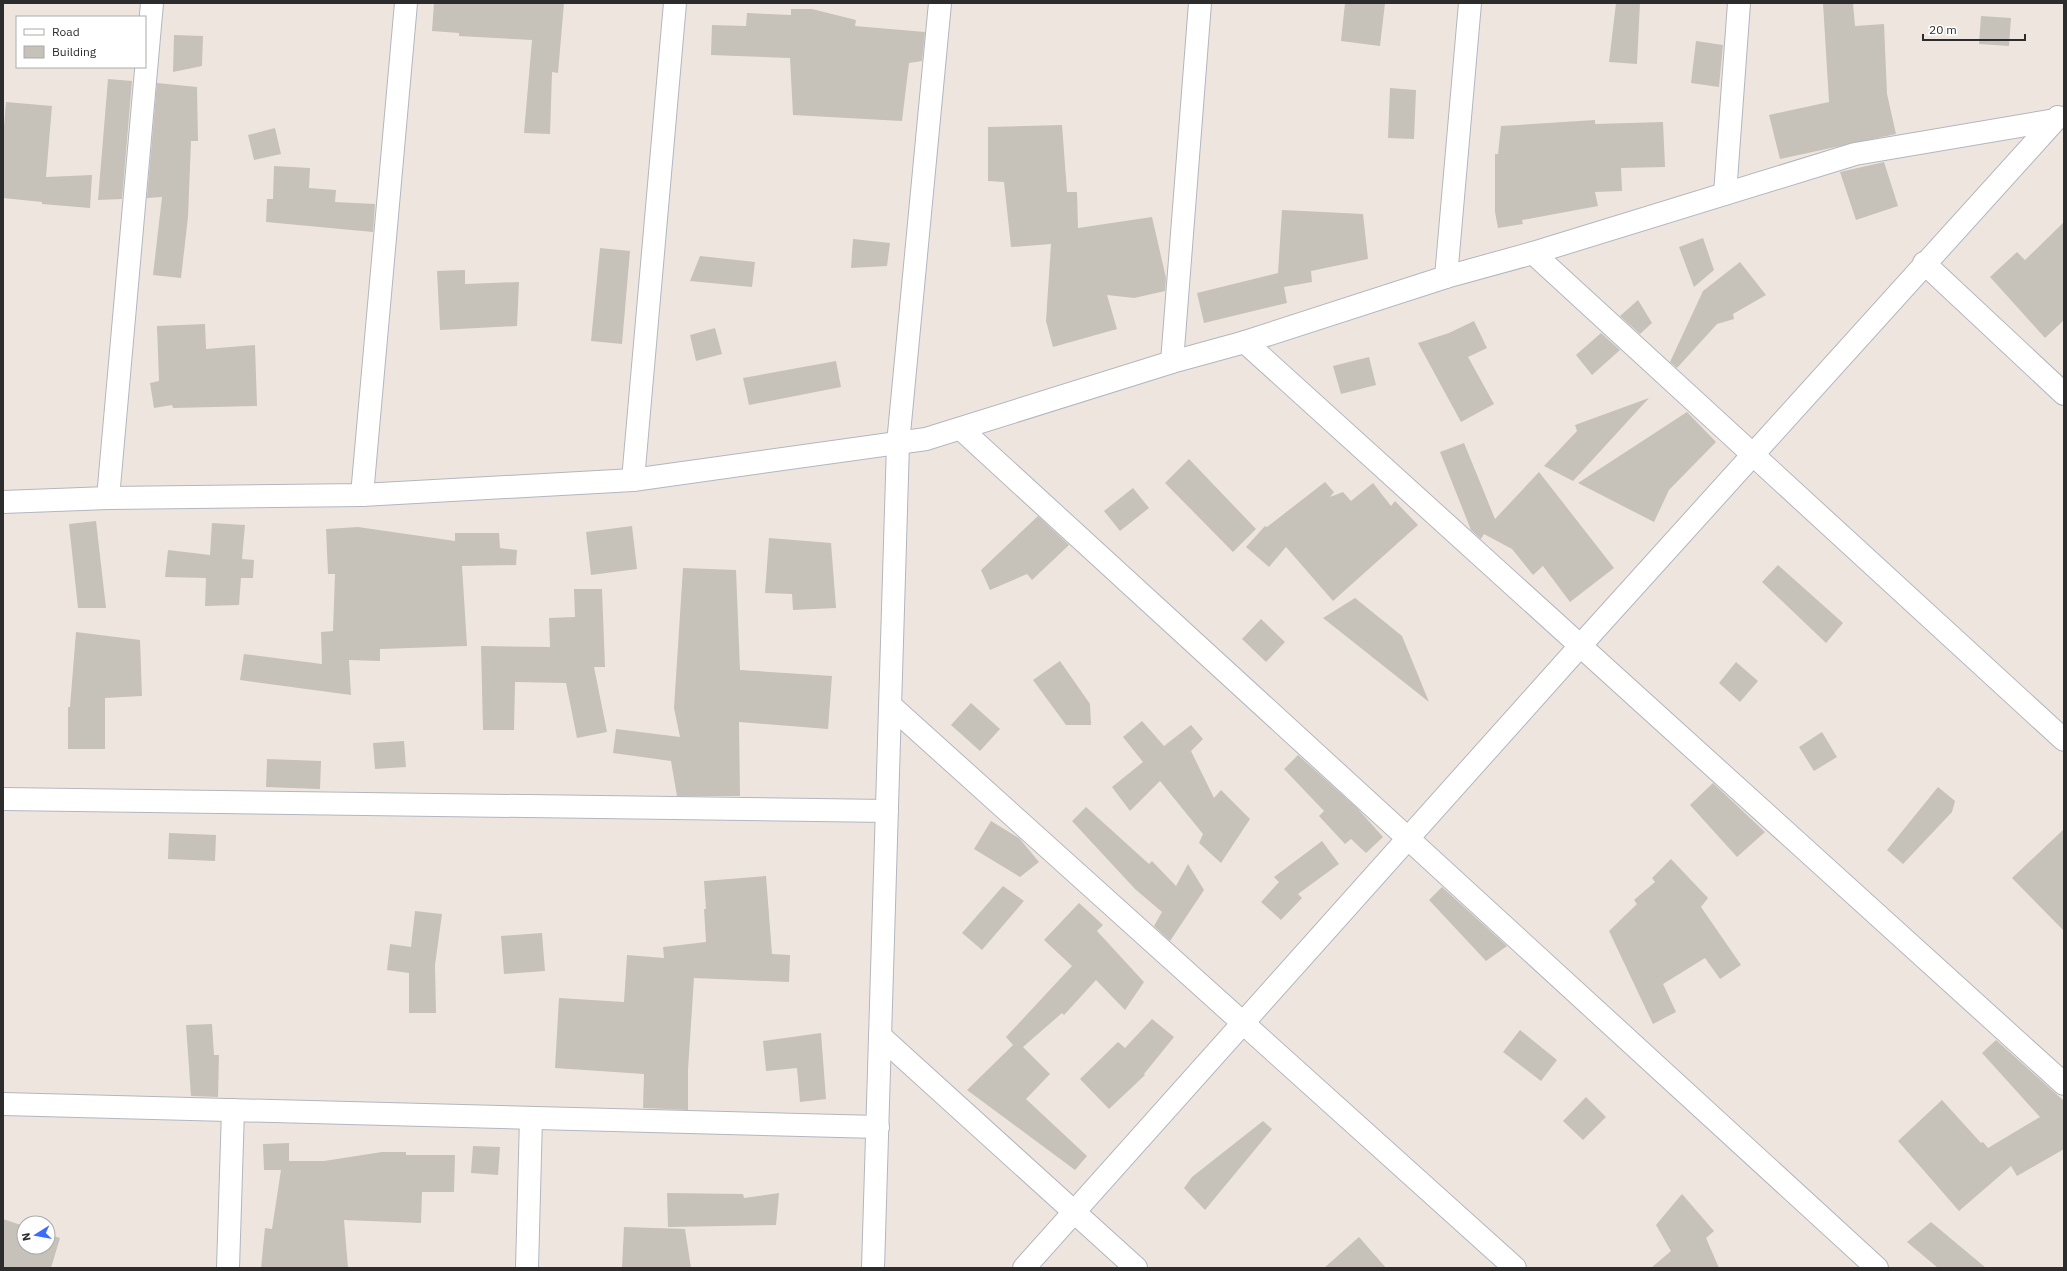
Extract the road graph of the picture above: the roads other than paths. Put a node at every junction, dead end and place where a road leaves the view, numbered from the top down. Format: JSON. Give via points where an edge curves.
{"nodes":[{"id":1,"x":152,"y":3,"type":"edge"},
{"id":2,"x":406,"y":3,"type":"edge"},
{"id":3,"x":675,"y":3,"type":"edge"},
{"id":4,"x":940,"y":3,"type":"edge"},
{"id":5,"x":1200,"y":3,"type":"edge"},
{"id":6,"x":1470,"y":3,"type":"edge"},
{"id":7,"x":1740,"y":3,"type":"edge"},
{"id":8,"x":2060,"y":116,"type":"edge"},
{"id":9,"x":1724,"y":194,"type":"junction"},
{"id":10,"x":1533,"y":253,"type":"junction"},
{"id":11,"x":1924,"y":264,"type":"junction"},
{"id":12,"x":1446,"y":277,"type":"junction"},
{"id":13,"x":1245,"y":342,"type":"junction"},
{"id":14,"x":1172,"y":362,"type":"junction"},
{"id":15,"x":2064,"y":394,"type":"edge"},
{"id":16,"x":961,"y":429,"type":"junction"},
{"id":17,"x":898,"y":444,"type":"junction"},
{"id":18,"x":1753,"y":456,"type":"junction"},
{"id":19,"x":633,"y":480,"type":"junction"},
{"id":20,"x":362,"y":496,"type":"junction"},
{"id":21,"x":108,"y":498,"type":"junction"},
{"id":22,"x":3,"y":502,"type":"edge"},
{"id":23,"x":1580,"y":646,"type":"junction"},
{"id":24,"x":890,"y":706,"type":"junction"},
{"id":25,"x":2064,"y":740,"type":"edge"},
{"id":26,"x":3,"y":799,"type":"edge"},
{"id":27,"x":887,"y":811,"type":"junction"},
{"id":28,"x":1408,"y":839,"type":"junction"},
{"id":29,"x":1244,"y":1022,"type":"junction"},
{"id":30,"x":880,"y":1036,"type":"junction"},
{"id":31,"x":2064,"y":1084,"type":"edge"},
{"id":32,"x":3,"y":1104,"type":"edge"},
{"id":33,"x":233,"y":1110,"type":"junction"},
{"id":34,"x":531,"y":1118,"type":"junction"},
{"id":35,"x":878,"y":1127,"type":"junction"},
{"id":36,"x":1074,"y":1212,"type":"junction"},
{"id":37,"x":228,"y":1268,"type":"edge"},
{"id":38,"x":527,"y":1268,"type":"edge"},
{"id":39,"x":873,"y":1268,"type":"edge"},
{"id":40,"x":1024,"y":1268,"type":"edge"},
{"id":41,"x":1136,"y":1268,"type":"edge"},
{"id":42,"x":1515,"y":1268,"type":"edge"},
{"id":43,"x":1877,"y":1268,"type":"edge"}],
"edges":[{"from":1,"to":21,"type":"street"},
{"from":2,"to":20,"type":"street"},
{"from":3,"to":19,"type":"street"},
{"from":4,"to":17,"type":"street"},
{"from":5,"to":14,"type":"street"},
{"from":6,"to":12,"type":"street"},
{"from":7,"to":9,"type":"street"},
{"from":8,"to":9,"type":"street","via":[[1855,154]]},
{"from":8,"to":11,"type":"street"},
{"from":9,"to":10,"type":"street"},
{"from":10,"to":12,"type":"street"},
{"from":10,"to":18,"type":"street"},
{"from":11,"to":15,"type":"street"},
{"from":11,"to":18,"type":"street"},
{"from":12,"to":13,"type":"street"},
{"from":13,"to":14,"type":"street"},
{"from":13,"to":23,"type":"street"},
{"from":14,"to":16,"type":"street"},
{"from":16,"to":17,"type":"street"},
{"from":16,"to":28,"type":"street"},
{"from":17,"to":19,"type":"street"},
{"from":17,"to":24,"type":"street"},
{"from":18,"to":23,"type":"street"},
{"from":18,"to":25,"type":"street"},
{"from":19,"to":20,"type":"street"},
{"from":20,"to":21,"type":"street"},
{"from":21,"to":22,"type":"street"},
{"from":23,"to":28,"type":"street"},
{"from":23,"to":31,"type":"street"},
{"from":24,"to":27,"type":"street"},
{"from":24,"to":29,"type":"street"},
{"from":26,"to":27,"type":"street"},
{"from":27,"to":30,"type":"street"},
{"from":28,"to":29,"type":"street"},
{"from":28,"to":43,"type":"street"},
{"from":29,"to":36,"type":"street"},
{"from":29,"to":42,"type":"street"},
{"from":30,"to":35,"type":"street"},
{"from":30,"to":36,"type":"street"},
{"from":32,"to":33,"type":"street"},
{"from":33,"to":34,"type":"street"},
{"from":33,"to":37,"type":"street"},
{"from":34,"to":35,"type":"street"},
{"from":34,"to":38,"type":"street"},
{"from":35,"to":39,"type":"street"},
{"from":36,"to":40,"type":"street"},
{"from":36,"to":41,"type":"street"}]}
